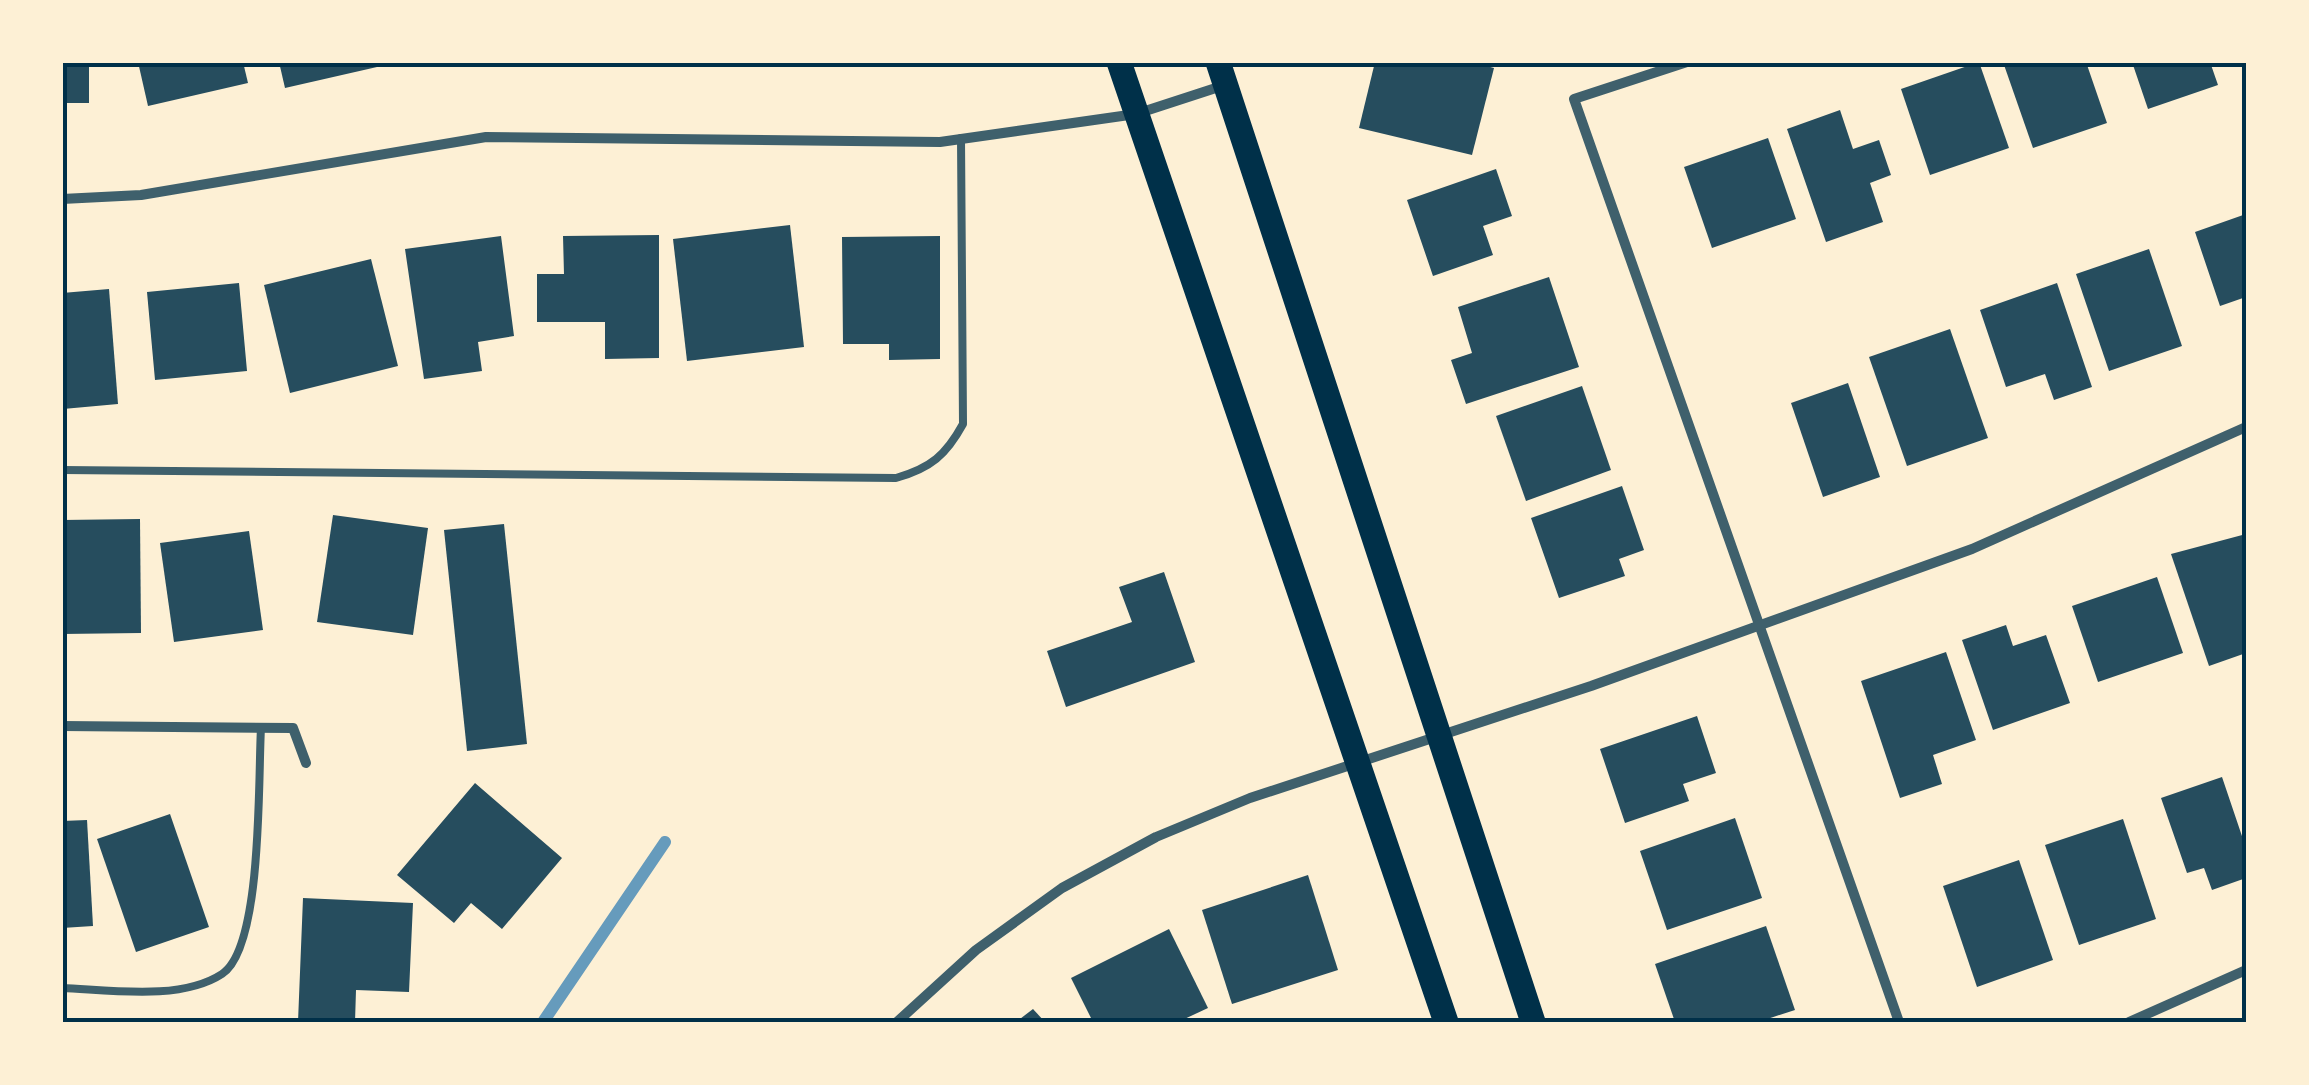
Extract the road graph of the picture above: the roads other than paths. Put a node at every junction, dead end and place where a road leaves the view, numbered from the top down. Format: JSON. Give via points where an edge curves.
{"nodes":[{"id":1,"x":1119,"y":62,"type":"edge"},
{"id":2,"x":1686,"y":62,"type":"edge"},
{"id":3,"x":1221,"y":74,"type":"edge"},
{"id":4,"x":1136,"y":114,"type":"junction"},
{"id":5,"x":961,"y":138,"type":"junction"},
{"id":6,"x":62,"y":199,"type":"edge"},
{"id":7,"x":2246,"y":427,"type":"edge"},
{"id":8,"x":62,"y":470,"type":"edge"},
{"id":9,"x":1760,"y":626,"type":"junction"},
{"id":10,"x":62,"y":726,"type":"edge"},
{"id":11,"x":260,"y":728,"type":"junction"},
{"id":12,"x":1439,"y":736,"type":"junction"},
{"id":13,"x":1360,"y":762,"type":"junction"},
{"id":14,"x":306,"y":764,"type":"dead end"},
{"id":15,"x":2246,"y":970,"type":"edge"},
{"id":16,"x":62,"y":988,"type":"edge"},
{"id":17,"x":897,"y":1022,"type":"edge"},
{"id":18,"x":1446,"y":1022,"type":"edge"},
{"id":19,"x":1533,"y":1022,"type":"edge"},
{"id":20,"x":1898,"y":1022,"type":"edge"},
{"id":21,"x":2129,"y":1022,"type":"edge"}],
"edges":[{"from":1,"to":4,"type":"main road"},
{"from":2,"to":9,"type":"street","via":[[1574,99]]},
{"from":3,"to":4,"type":"street"},
{"from":3,"to":12,"type":"main road"},
{"from":4,"to":5,"type":"street"},
{"from":4,"to":13,"type":"main road"},
{"from":5,"to":6,"type":"street","via":[[486,138],[141,195]]},
{"from":5,"to":8,"type":"lane","via":[[964,424],[926,470],[896,478]]},
{"from":7,"to":9,"type":"street","via":[[1972,549]]},
{"from":9,"to":12,"type":"street"},
{"from":9,"to":20,"type":"street"},
{"from":10,"to":11,"type":"street"},
{"from":11,"to":14,"type":"street","via":[[294,728]]},
{"from":11,"to":16,"type":"lane","via":[[250,918],[241,950],[225,973],[189,988]]},
{"from":12,"to":13,"type":"street"},
{"from":12,"to":19,"type":"main road"},
{"from":13,"to":17,"type":"street","via":[[1156,837],[1062,888],[976,950]]},
{"from":13,"to":18,"type":"main road"},
{"from":15,"to":21,"type":"street"}]}
